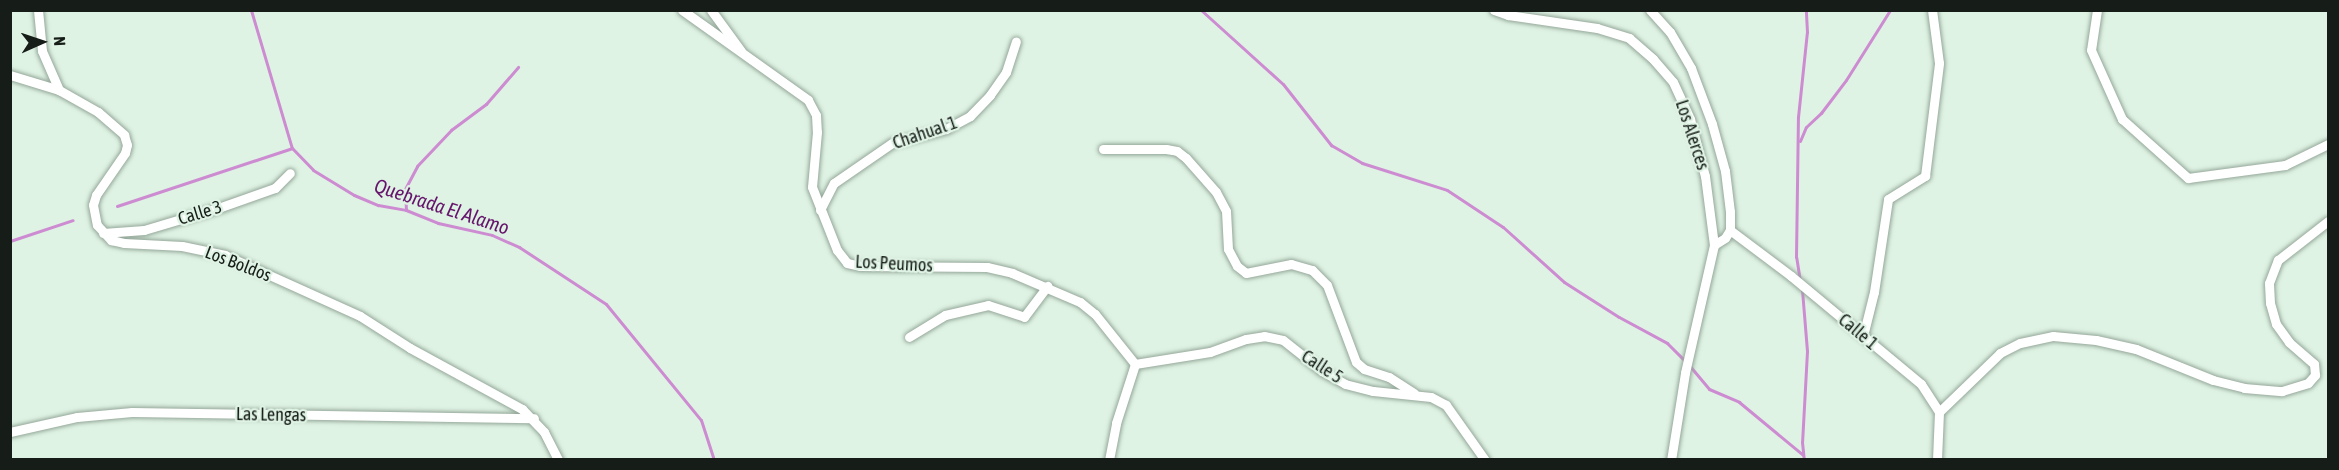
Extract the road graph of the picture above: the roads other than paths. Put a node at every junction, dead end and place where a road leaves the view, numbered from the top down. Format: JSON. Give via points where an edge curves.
{"nodes":[{"id":1,"x":38,"y":10,"type":"edge"},
{"id":2,"x":682,"y":10,"type":"edge"},
{"id":3,"x":711,"y":10,"type":"edge"},
{"id":4,"x":1494,"y":10,"type":"edge"},
{"id":5,"x":1650,"y":10,"type":"edge"},
{"id":6,"x":1932,"y":10,"type":"edge"},
{"id":7,"x":2097,"y":10,"type":"edge"},
{"id":8,"x":1016,"y":42,"type":"dead end"},
{"id":9,"x":746,"y":58,"type":"junction"},
{"id":10,"x":10,"y":75,"type":"edge"},
{"id":11,"x":59,"y":90,"type":"junction"},
{"id":12,"x":2328,"y":144,"type":"edge"},
{"id":13,"x":1103,"y":149,"type":"dead end"},
{"id":14,"x":290,"y":173,"type":"dead end"},
{"id":15,"x":820,"y":210,"type":"junction"},
{"id":16,"x":2328,"y":221,"type":"edge"},
{"id":17,"x":1730,"y":230,"type":"junction"},
{"id":18,"x":103,"y":233,"type":"junction"},
{"id":19,"x":1714,"y":245,"type":"junction"},
{"id":20,"x":1047,"y":286,"type":"junction"},
{"id":21,"x":1863,"y":336,"type":"junction"},
{"id":22,"x":909,"y":337,"type":"dead end"},
{"id":23,"x":1135,"y":364,"type":"junction"},
{"id":24,"x":1414,"y":393,"type":"junction"},
{"id":25,"x":1939,"y":411,"type":"junction"},
{"id":26,"x":534,"y":418,"type":"junction"},
{"id":27,"x":10,"y":432,"type":"edge"},
{"id":28,"x":558,"y":459,"type":"edge"},
{"id":29,"x":1109,"y":459,"type":"edge"},
{"id":30,"x":1485,"y":459,"type":"edge"},
{"id":31,"x":1671,"y":459,"type":"edge"},
{"id":32,"x":1937,"y":459,"type":"edge"}],
"edges":[{"from":1,"to":11,"type":"street","via":[[42,51]]},
{"from":2,"to":9,"type":"street","name":"Los Peumos"},
{"from":3,"to":9,"type":"street"},
{"from":4,"to":19,"type":"street","name":"Los Alerces","via":[[1597,28],[1629,38],[1653,58],[1673,82],[1690,119],[1706,176]]},
{"from":5,"to":17,"type":"street","via":[[1670,32],[1691,68],[1712,124],[1725,171]]},
{"from":6,"to":21,"type":"street","via":[[1939,63],[1925,176],[1887,199],[1874,292]]},
{"from":7,"to":12,"type":"street","via":[[2091,50],[2122,119],[2188,178],[2285,165]]},
{"from":8,"to":15,"type":"street","name":"Chahual 1","via":[[1006,72],[970,116],[946,129],[892,142],[834,183]]},
{"from":9,"to":15,"type":"street","name":"Los Peumos","via":[[798,91],[816,115],[812,188]]},
{"from":10,"to":11,"type":"street"},
{"from":11,"to":18,"type":"street","via":[[99,112],[124,135],[127,145],[121,161],[96,195],[93,206]]},
{"from":13,"to":24,"type":"street","via":[[1166,149],[1186,158],[1216,192],[1226,211],[1228,249],[1237,266],[1246,273],[1291,264],[1312,270],[1327,285],[1356,362]]},
{"from":14,"to":18,"type":"street","name":"Calle 3","via":[[275,188],[221,207],[144,230]]},
{"from":15,"to":20,"type":"street","name":"Los Peumos","via":[[842,258],[853,265],[987,267]]},
{"from":16,"to":25,"type":"street","via":[[2283,255],[2270,278],[2270,303],[2276,324],[2315,367],[2313,378],[2299,387],[2275,392],[2244,388],[2213,380],[2136,349],[2054,336],[2020,343],[2000,353]]},
{"from":17,"to":19,"type":"street"},
{"from":17,"to":21,"type":"street","name":"Calle 1"},
{"from":18,"to":26,"type":"street","name":"Los Boldos","via":[[124,243],[182,246],[225,255],[360,316]]},
{"from":19,"to":31,"type":"street","via":[[1685,373]]},
{"from":20,"to":22,"type":"street","via":[[1024,317],[988,305],[945,315]]},
{"from":20,"to":23,"type":"street","name":"Los Peumos","via":[[1095,314]]},
{"from":21,"to":25,"type":"street","name":"Calle 1","via":[[1921,384]]},
{"from":23,"to":24,"type":"street","name":"Calle 5","via":[[1201,354],[1264,336],[1283,340],[1345,384],[1373,391]]},
{"from":23,"to":29,"type":"street"},
{"from":24,"to":30,"type":"street","name":"Calle 5","via":[[1446,405]]},
{"from":25,"to":32,"type":"street"},
{"from":26,"to":27,"type":"street","name":"Las Lengas","via":[[132,412],[77,417]]},
{"from":26,"to":28,"type":"street","name":"Los Boldos"}]}
